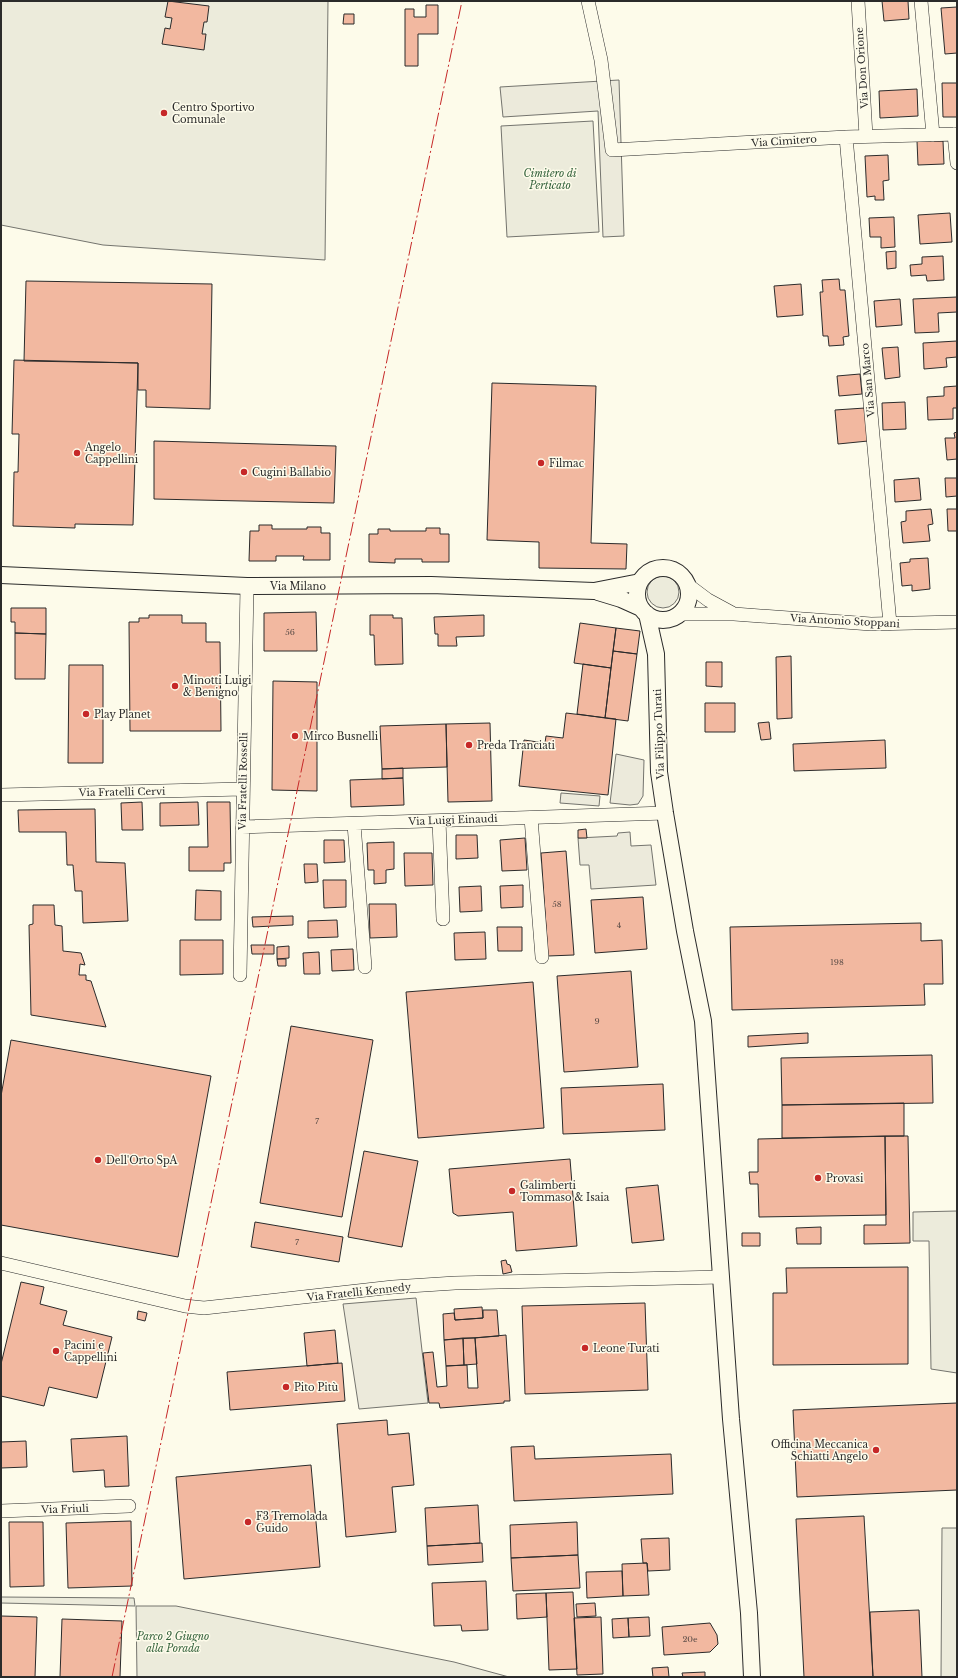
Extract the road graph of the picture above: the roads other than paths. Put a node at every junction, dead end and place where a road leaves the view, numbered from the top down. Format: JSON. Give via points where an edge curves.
{"nodes":[{"id":1,"x":588,"y":1,"type":"edge"},
{"id":2,"x":858,"y":1,"type":"edge"},
{"id":3,"x":921,"y":1,"type":"edge"},
{"id":4,"x":956,"y":134,"type":"edge"},
{"id":5,"x":933,"y":135,"type":"junction"},
{"id":6,"x":866,"y":136,"type":"junction"},
{"id":7,"x":846,"y":137,"type":"junction"},
{"id":8,"x":957,"y":163,"type":"edge"},
{"id":9,"x":1,"y":575,"type":"edge"},
{"id":10,"x":640,"y":582,"type":"junction"},
{"id":11,"x":688,"y":585,"type":"junction"},
{"id":12,"x":247,"y":586,"type":"junction"},
{"id":13,"x":594,"y":591,"type":"junction"},
{"id":14,"x":644,"y":611,"type":"junction"},
{"id":15,"x":734,"y":614,"type":"junction"},
{"id":16,"x":676,"y":616,"type":"junction"},
{"id":17,"x":957,"y":622,"type":"edge"},
{"id":18,"x":890,"y":624,"type":"junction"},
{"id":19,"x":656,"y":654,"type":"junction"},
{"id":20,"x":242,"y":789,"type":"junction"},
{"id":21,"x":1,"y":795,"type":"edge"},
{"id":22,"x":664,"y":814,"type":"junction"},
{"id":23,"x":531,"y":818,"type":"junction"},
{"id":24,"x":439,"y":821,"type":"junction"},
{"id":25,"x":354,"y":824,"type":"junction"},
{"id":26,"x":242,"y":827,"type":"junction"},
{"id":27,"x":443,"y":919,"type":"dead end"},
{"id":28,"x":542,"y":957,"type":"dead end"},
{"id":29,"x":365,"y":967,"type":"dead end"},
{"id":30,"x":240,"y":975,"type":"dead end"},
{"id":31,"x":1,"y":1263,"type":"edge"},
{"id":32,"x":722,"y":1277,"type":"junction"},
{"id":33,"x":129,"y":1506,"type":"dead end"},
{"id":34,"x":1,"y":1512,"type":"edge"},
{"id":35,"x":752,"y":1677,"type":"edge"}],
"edges":[{"from":1,"to":7,"type":"street","name":"Via Cimitero","via":[[601,60],[612,150]]},
{"from":2,"to":6,"type":"street","name":"Via Don Orione"},
{"from":3,"to":5,"type":"street"},
{"from":4,"to":5,"type":"street","name":"Via Cimitero"},
{"from":4,"to":8,"type":"street"},
{"from":5,"to":6,"type":"street","name":"Via Cimitero"},
{"from":6,"to":7,"type":"street","name":"Via Cimitero"},
{"from":7,"to":18,"type":"street","name":"Via San Marco"},
{"from":9,"to":12,"type":"street","name":"Via Milano"},
{"from":10,"to":11,"type":"street","via":[[652,570],[665,568],[677,572]]},
{"from":10,"to":13,"type":"street","name":"Via Milano"},
{"from":10,"to":14,"type":"street","via":[[637,595]]},
{"from":11,"to":15,"type":"street","name":"Via Antonio Stoppani","via":[[708,600]]},
{"from":11,"to":16,"type":"street","via":[[689,601]]},
{"from":12,"to":13,"type":"street","name":"Via Milano","via":[[431,585]]},
{"from":12,"to":20,"type":"street","name":"Via Fratelli Rosselli"},
{"from":13,"to":14,"type":"street","name":"Via Milano","via":[[621,599]]},
{"from":14,"to":16,"type":"street","via":[[660,620]]},
{"from":14,"to":19,"type":"street","name":"Via Filippo Turati"},
{"from":15,"to":16,"type":"street","name":"Via Antonio Stoppani"},
{"from":15,"to":18,"type":"street","name":"Via Antonio Stoppani"},
{"from":16,"to":19,"type":"street","name":"Via Filippo Turati","via":[[664,634]]},
{"from":17,"to":18,"type":"street","name":"Via Antonio Stoppani"},
{"from":19,"to":22,"type":"street","name":"Via Filippo Turati","via":[[659,772]]},
{"from":20,"to":21,"type":"street","name":"Via Fratelli Cervi"},
{"from":20,"to":26,"type":"street","name":"Via Fratelli Rosselli"},
{"from":22,"to":23,"type":"street","name":"Via Luigi Einaudi"},
{"from":22,"to":32,"type":"street","name":"Via Filippo Turati","via":[[703,1021]]},
{"from":23,"to":24,"type":"street","name":"Via Luigi Einaudi"},
{"from":23,"to":28,"type":"street"},
{"from":24,"to":25,"type":"street","name":"Via Luigi Einaudi"},
{"from":24,"to":27,"type":"street"},
{"from":25,"to":26,"type":"street","name":"Via Luigi Einaudi"},
{"from":25,"to":29,"type":"street"},
{"from":26,"to":30,"type":"street","name":"Via Fratelli Rosselli"},
{"from":31,"to":32,"type":"street","name":"Via Fratelli Kennedy","via":[[185,1306],[204,1308],[393,1287],[454,1283]]},
{"from":32,"to":35,"type":"street","name":"Via Filippo Turati"},
{"from":33,"to":34,"type":"street","name":"Via Friuli"}]}
